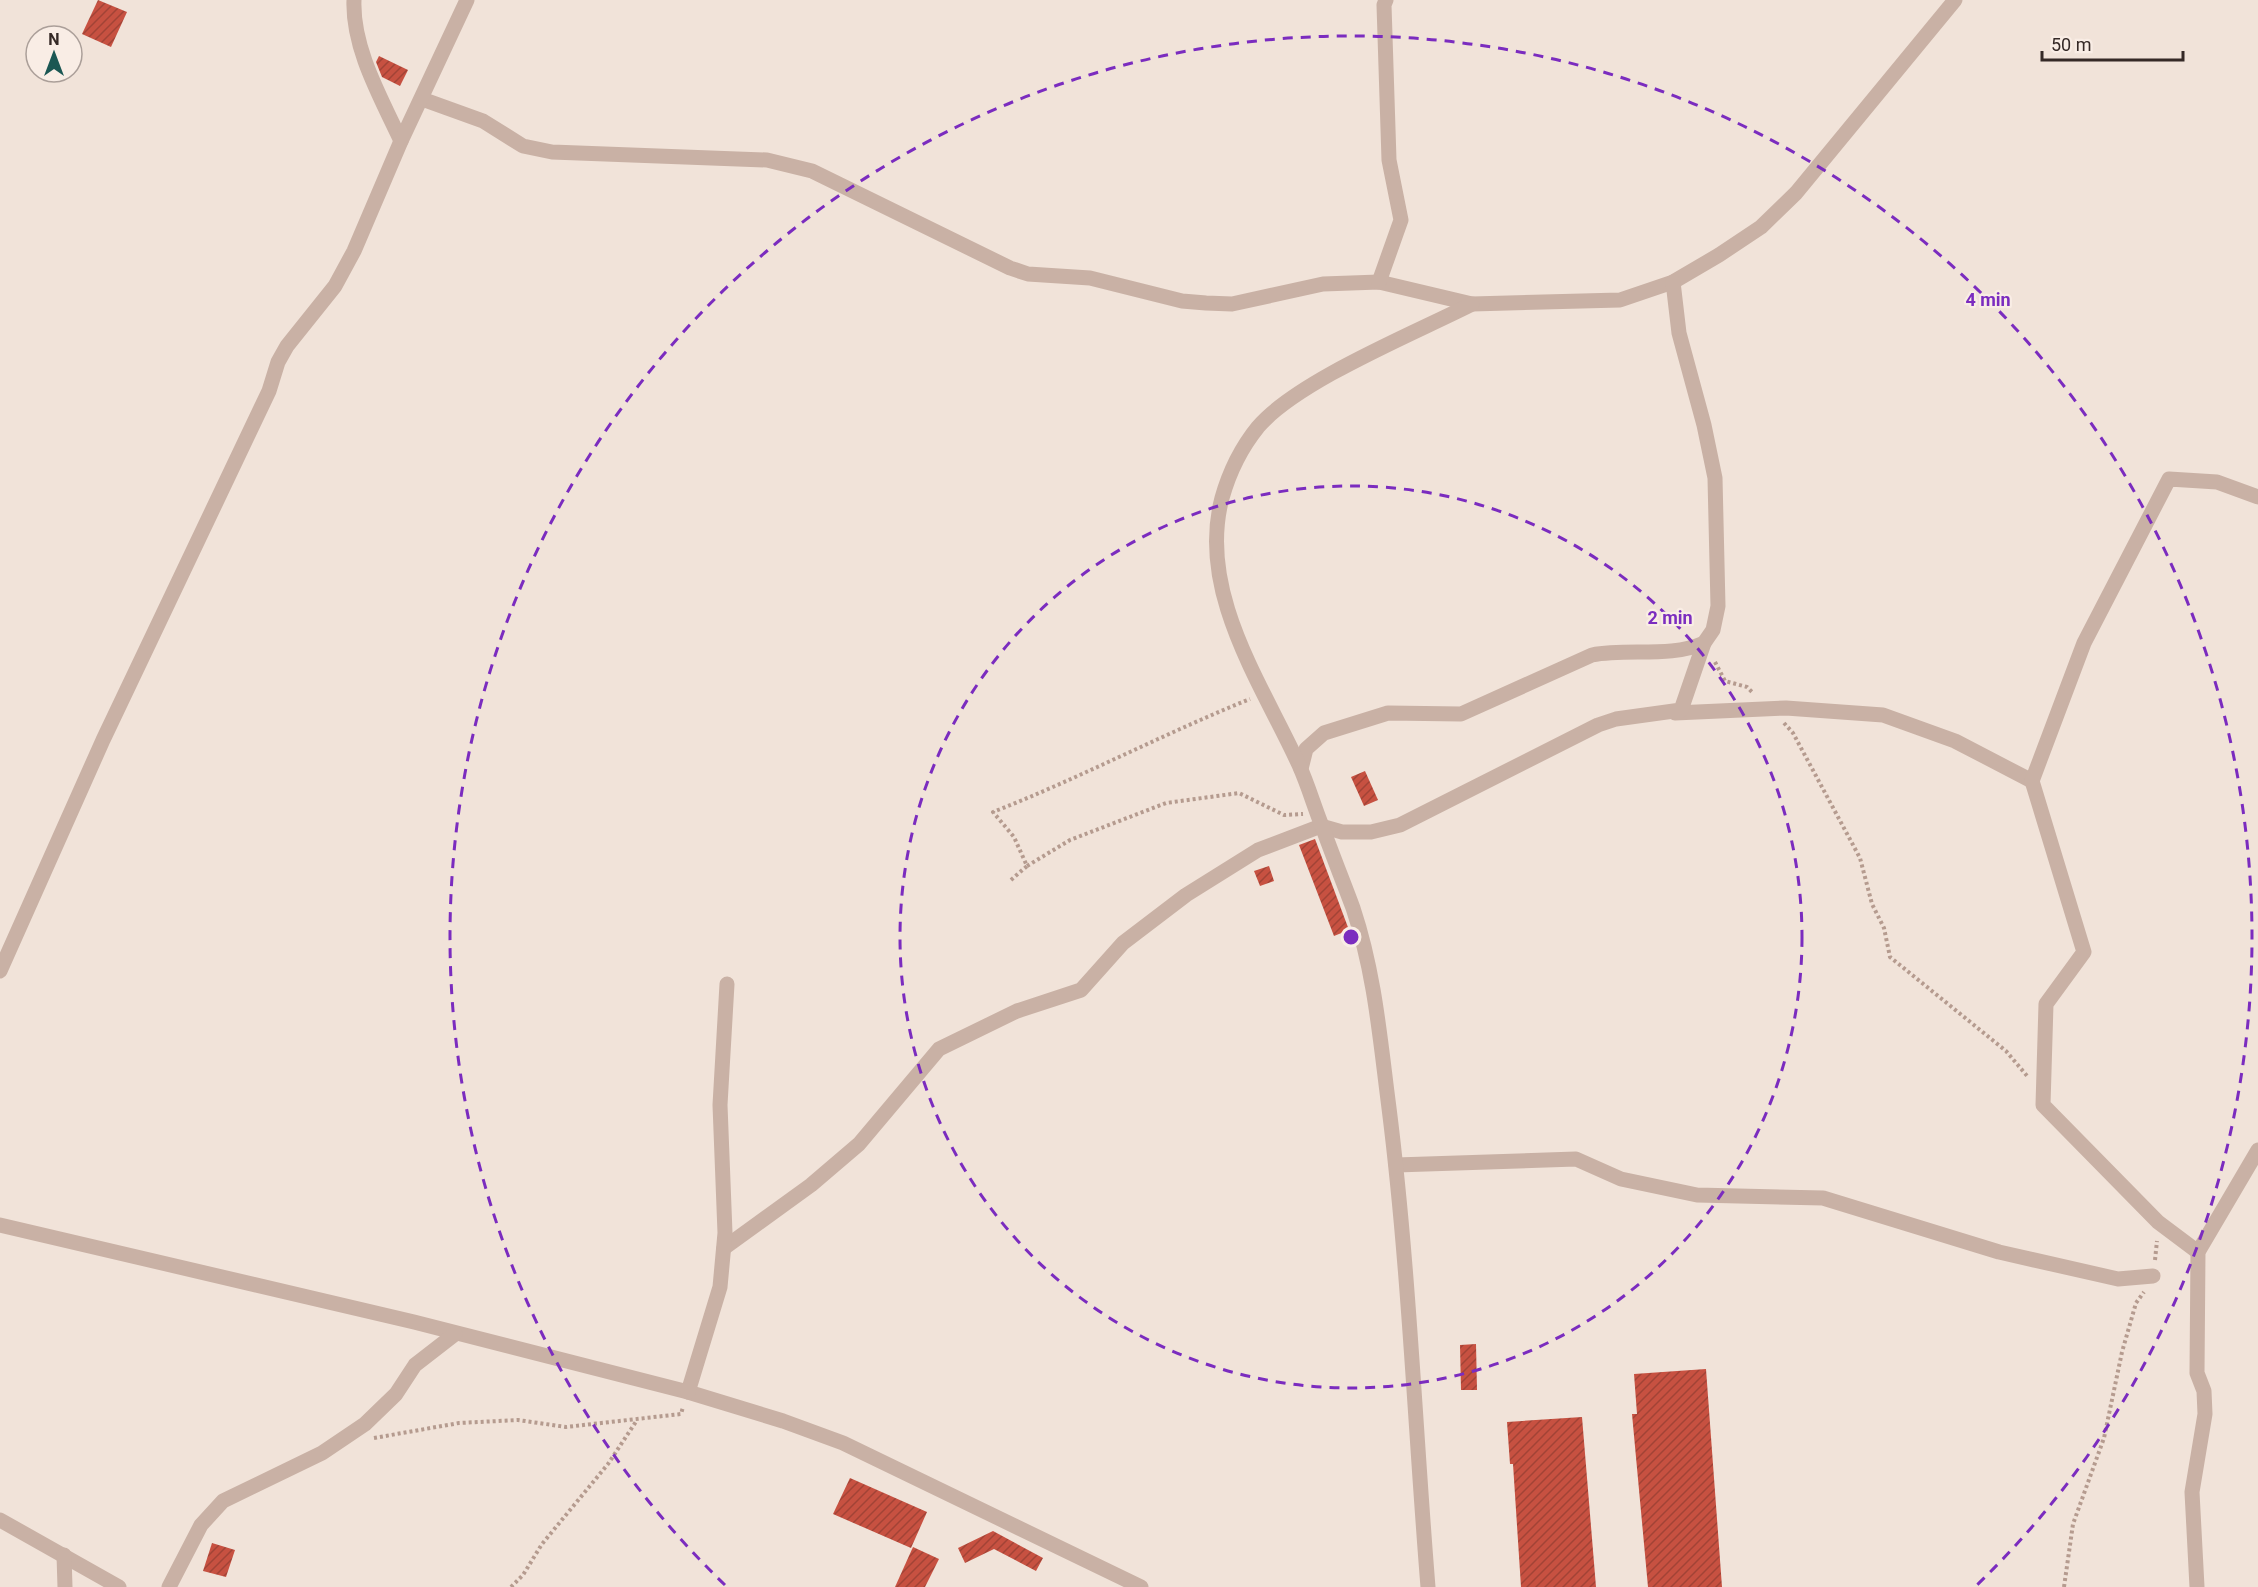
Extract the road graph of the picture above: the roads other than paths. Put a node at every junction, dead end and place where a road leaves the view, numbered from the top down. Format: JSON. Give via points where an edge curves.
{"nodes":[{"id":1,"x":354,"y":0,"type":"edge"},
{"id":2,"x":467,"y":0,"type":"edge"},
{"id":3,"x":1386,"y":0,"type":"edge"},
{"id":4,"x":1955,"y":0,"type":"edge"},
{"id":5,"x":423,"y":99,"type":"junction"},
{"id":6,"x":400,"y":141,"type":"junction"},
{"id":7,"x":1379,"y":282,"type":"junction"},
{"id":8,"x":1673,"y":282,"type":"junction"},
{"id":9,"x":1472,"y":304,"type":"junction"},
{"id":10,"x":2258,"y":497,"type":"edge"},
{"id":11,"x":1704,"y":643,"type":"junction"},
{"id":12,"x":1675,"y":713,"type":"junction"},
{"id":13,"x":1301,"y":769,"type":"junction"},
{"id":14,"x":2032,"y":780,"type":"junction"},
{"id":15,"x":1319,"y":819,"type":"junction"},
{"id":16,"x":0,"y":971,"type":"edge"},
{"id":17,"x":727,"y":984,"type":"dead end"},
{"id":18,"x":2258,"y":1150,"type":"edge"},
{"id":19,"x":1396,"y":1165,"type":"junction"},
{"id":20,"x":0,"y":1225,"type":"edge"},
{"id":21,"x":724,"y":1248,"type":"junction"},
{"id":22,"x":2198,"y":1252,"type":"junction"},
{"id":23,"x":2153,"y":1276,"type":"road end"},
{"id":24,"x":455,"y":1334,"type":"junction"},
{"id":25,"x":688,"y":1392,"type":"junction"},
{"id":26,"x":0,"y":1520,"type":"edge"},
{"id":27,"x":64,"y":1555,"type":"junction"},
{"id":28,"x":65,"y":1587,"type":"edge"},
{"id":29,"x":119,"y":1587,"type":"edge"},
{"id":30,"x":169,"y":1587,"type":"edge"},
{"id":31,"x":1141,"y":1587,"type":"edge"},
{"id":32,"x":1428,"y":1587,"type":"edge"},
{"id":33,"x":2197,"y":1587,"type":"edge"}],
"edges":[{"from":1,"to":6,"type":"street","via":[[353,22]]},
{"from":2,"to":5,"type":"street"},
{"from":3,"to":7,"type":"street","via":[[1389,160],[1401,220]]},
{"from":4,"to":8,"type":"street","via":[[1796,193],[1761,227]]},
{"from":5,"to":6,"type":"street"},
{"from":5,"to":7,"type":"street","via":[[483,121],[524,146],[552,152],[788,163],[1028,274],[1090,278],[1182,301],[1232,304],[1323,284]]},
{"from":6,"to":16,"type":"street","via":[[354,251],[335,286],[278,362],[269,391],[108,730]]},
{"from":7,"to":9,"type":"street"},
{"from":8,"to":9,"type":"street","via":[[1620,300]]},
{"from":8,"to":11,"type":"street","via":[[1679,333],[1715,478],[1718,606],[1713,630]]},
{"from":9,"to":13,"type":"street","via":[[1334,374],[1288,402],[1260,425],[1239,457],[1221,502],[1218,565],[1227,606]]},
{"from":10,"to":14,"type":"street","via":[[2217,482],[2169,479],[2084,643]]},
{"from":11,"to":12,"type":"street","via":[[1684,705]]},
{"from":11,"to":13,"type":"street","via":[[1689,649],[1592,655],[1461,714],[1388,713],[1370,717],[1314,740],[1306,749]]},
{"from":12,"to":14,"type":"street","via":[[1772,709],[1883,715],[1955,741]]},
{"from":12,"to":15,"type":"street","via":[[1616,719],[1598,725],[1400,825],[1371,832],[1342,832]]},
{"from":13,"to":15,"type":"street"},
{"from":14,"to":22,"type":"street","via":[[2084,952],[2046,1004],[2043,1105],[2158,1222]]},
{"from":15,"to":19,"type":"street","via":[[1370,964]]},
{"from":15,"to":21,"type":"street","via":[[1258,850],[1186,895],[1122,943],[1081,990],[1017,1011],[939,1049],[859,1144],[811,1185]]},
{"from":17,"to":21,"type":"street","via":[[720,1105]]},
{"from":18,"to":22,"type":"street"},
{"from":19,"to":23,"type":"street","via":[[1575,1159],[1621,1179],[1697,1195],[1823,1198],[2021,1257],[2118,1279]]},
{"from":19,"to":32,"type":"street"},
{"from":20,"to":24,"type":"street"},
{"from":21,"to":25,"type":"street","via":[[720,1287]]},
{"from":22,"to":33,"type":"street","via":[[2198,1373],[2205,1414],[2192,1492]]},
{"from":24,"to":25,"type":"street"},
{"from":24,"to":30,"type":"street","via":[[415,1365],[396,1394],[365,1424],[322,1453],[223,1501],[201,1525]]},
{"from":25,"to":31,"type":"street","via":[[843,1443]]},
{"from":26,"to":27,"type":"street"},
{"from":27,"to":28,"type":"street"},
{"from":27,"to":29,"type":"street"}]}
